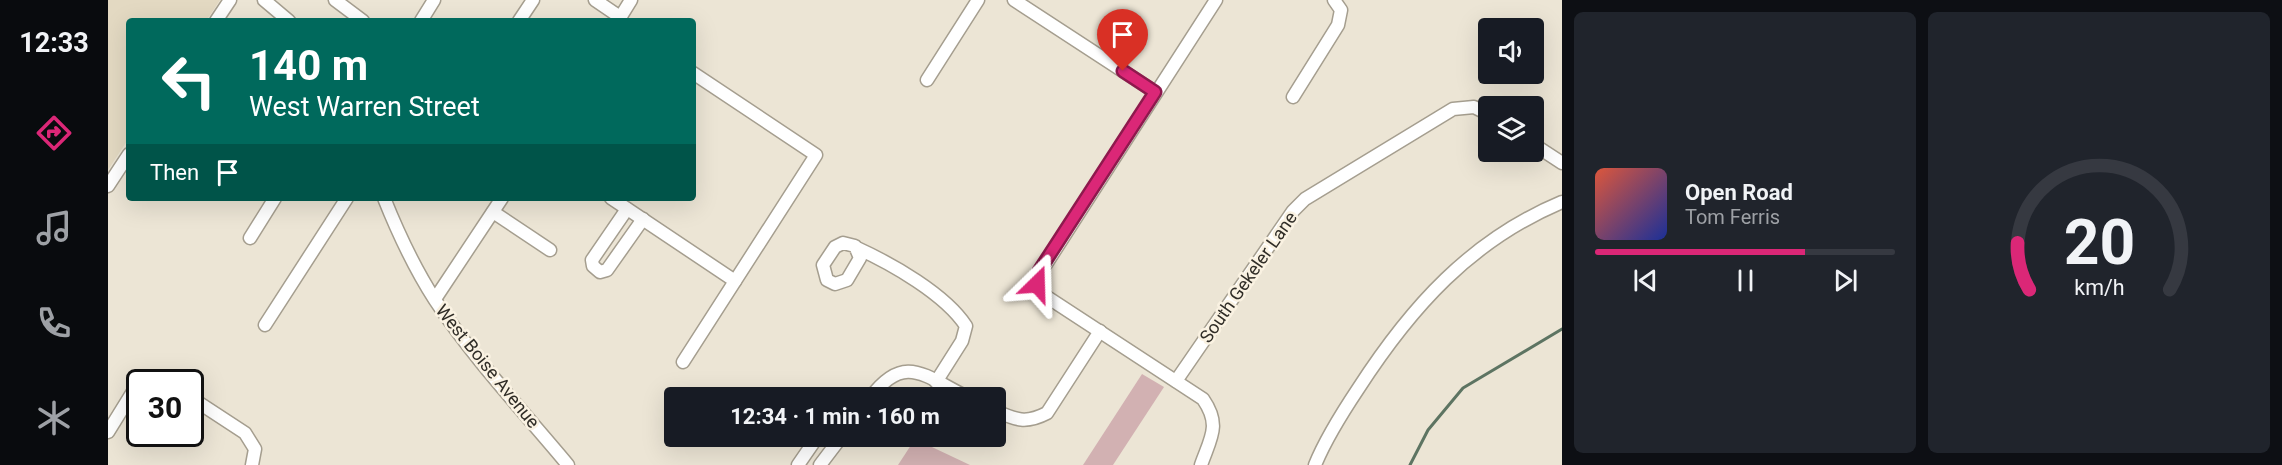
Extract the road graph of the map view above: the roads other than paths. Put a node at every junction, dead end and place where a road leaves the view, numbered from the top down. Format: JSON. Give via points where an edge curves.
{"nodes":[{"id":1,"x":230,"y":0,"type":"edge"},
{"id":2,"x":264,"y":0,"type":"edge"},
{"id":3,"x":335,"y":0,"type":"edge"},
{"id":4,"x":434,"y":0,"type":"edge"},
{"id":5,"x":532,"y":0,"type":"edge"},
{"id":6,"x":595,"y":0,"type":"edge"},
{"id":7,"x":631,"y":0,"type":"edge"},
{"id":8,"x":978,"y":0,"type":"edge"},
{"id":9,"x":1014,"y":0,"type":"edge"},
{"id":10,"x":1216,"y":0,"type":"edge"},
{"id":11,"x":1334,"y":0,"type":"edge"},
{"id":12,"x":218,"y":18,"type":"edge"},
{"id":13,"x":285,"y":18,"type":"edge"},
{"id":14,"x":359,"y":18,"type":"edge"},
{"id":15,"x":422,"y":18,"type":"edge"},
{"id":16,"x":521,"y":18,"type":"edge"},
{"id":17,"x":618,"y":18,"type":"edge"},
{"id":18,"x":621,"y":18,"type":"edge"},
{"id":19,"x":696,"y":75,"type":"edge"},
{"id":20,"x":927,"y":80,"type":"dead end"},
{"id":21,"x":1155,"y":92,"type":"junction"},
{"id":22,"x":1293,"y":97,"type":"dead end"},
{"id":23,"x":1478,"y":109,"type":"edge"},
{"id":24,"x":1544,"y":151,"type":"edge"},
{"id":25,"x":126,"y":159,"type":"edge"},
{"id":26,"x":1562,"y":163,"type":"edge"},
{"id":27,"x":108,"y":186,"type":"edge"},
{"id":28,"x":273,"y":201,"type":"edge"},
{"id":29,"x":345,"y":201,"type":"edge"},
{"id":30,"x":385,"y":201,"type":"edge"},
{"id":31,"x":500,"y":201,"type":"edge"},
{"id":32,"x":615,"y":201,"type":"edge"},
{"id":33,"x":1562,"y":202,"type":"edge"},
{"id":34,"x":627,"y":209,"type":"junction"},
{"id":35,"x":493,"y":212,"type":"junction"},
{"id":36,"x":643,"y":219,"type":"junction"},
{"id":37,"x":250,"y":238,"type":"dead end"},
{"id":38,"x":856,"y":248,"type":"dead end"},
{"id":39,"x":550,"y":250,"type":"dead end"},
{"id":40,"x":735,"y":281,"type":"junction"},
{"id":41,"x":435,"y":299,"type":"junction"},
{"id":42,"x":265,"y":325,"type":"dead end"},
{"id":43,"x":1100,"y":331,"type":"junction"},
{"id":44,"x":683,"y":362,"type":"dead end"},
{"id":45,"x":1176,"y":381,"type":"junction"},
{"id":46,"x":936,"y":382,"type":"junction"},
{"id":47,"x":878,"y":387,"type":"edge"},
{"id":48,"x":946,"y":387,"type":"edge"},
{"id":49,"x":126,"y":403,"type":"edge"},
{"id":50,"x":204,"y":406,"type":"edge"},
{"id":51,"x":1006,"y":416,"type":"edge"},
{"id":52,"x":108,"y":432,"type":"edge"},
{"id":53,"x":810,"y":447,"type":"edge"},
{"id":54,"x":834,"y":447,"type":"edge"},
{"id":55,"x":252,"y":465,"type":"edge"},
{"id":56,"x":568,"y":465,"type":"edge"},
{"id":57,"x":798,"y":465,"type":"edge"},
{"id":58,"x":820,"y":465,"type":"edge"},
{"id":59,"x":1201,"y":465,"type":"edge"},
{"id":60,"x":1315,"y":465,"type":"edge"}],
"edges":[{"from":1,"to":12,"type":"street"},
{"from":2,"to":13,"type":"street"},
{"from":3,"to":14,"type":"street"},
{"from":4,"to":15,"type":"street"},
{"from":5,"to":16,"type":"street"},
{"from":6,"to":17,"type":"street"},
{"from":7,"to":18,"type":"street"},
{"from":8,"to":20,"type":"street"},
{"from":9,"to":21,"type":"street"},
{"from":10,"to":21,"type":"street"},
{"from":11,"to":22,"type":"street","via":[[1341,10],[1338,25]]},
{"from":19,"to":40,"type":"street","via":[[816,155]]},
{"from":21,"to":43,"type":"street","via":[[1039,271],[1037,284],[1047,297]]},
{"from":23,"to":45,"type":"street","name":"South Gekeler Lane","via":[[1453,109],[1305,200],[1293,211]]},
{"from":24,"to":26,"type":"street"},
{"from":25,"to":27,"type":"street"},
{"from":28,"to":37,"type":"street"},
{"from":29,"to":42,"type":"street"},
{"from":30,"to":41,"type":"street","name":"West Boise Avenue"},
{"from":31,"to":35,"type":"street"},
{"from":32,"to":34,"type":"street"},
{"from":33,"to":60,"type":"street","via":[[1525,218],[1485,243],[1432,292],[1372,368],[1333,428]]},
{"from":34,"to":36,"type":"street"},
{"from":34,"to":36,"type":"street","via":[[592,260],[600,272],[607,270]]},
{"from":35,"to":39,"type":"street"},
{"from":35,"to":41,"type":"street"},
{"from":36,"to":40,"type":"street"},
{"from":38,"to":46,"type":"street","via":[[916,282],[957,313],[966,326],[962,341]]},
{"from":40,"to":44,"type":"street"},
{"from":41,"to":56,"type":"street","name":"West Boise Avenue"},
{"from":43,"to":45,"type":"street"},
{"from":43,"to":51,"type":"street","via":[[1047,413],[1033,421]]},
{"from":45,"to":59,"type":"street","via":[[1203,399],[1214,414]]},
{"from":46,"to":47,"type":"street","via":[[899,370]]},
{"from":46,"to":48,"type":"street"},
{"from":49,"to":52,"type":"street"},
{"from":50,"to":55,"type":"street","via":[[245,433],[255,449]]},
{"from":53,"to":57,"type":"street"},
{"from":54,"to":58,"type":"street"}]}
